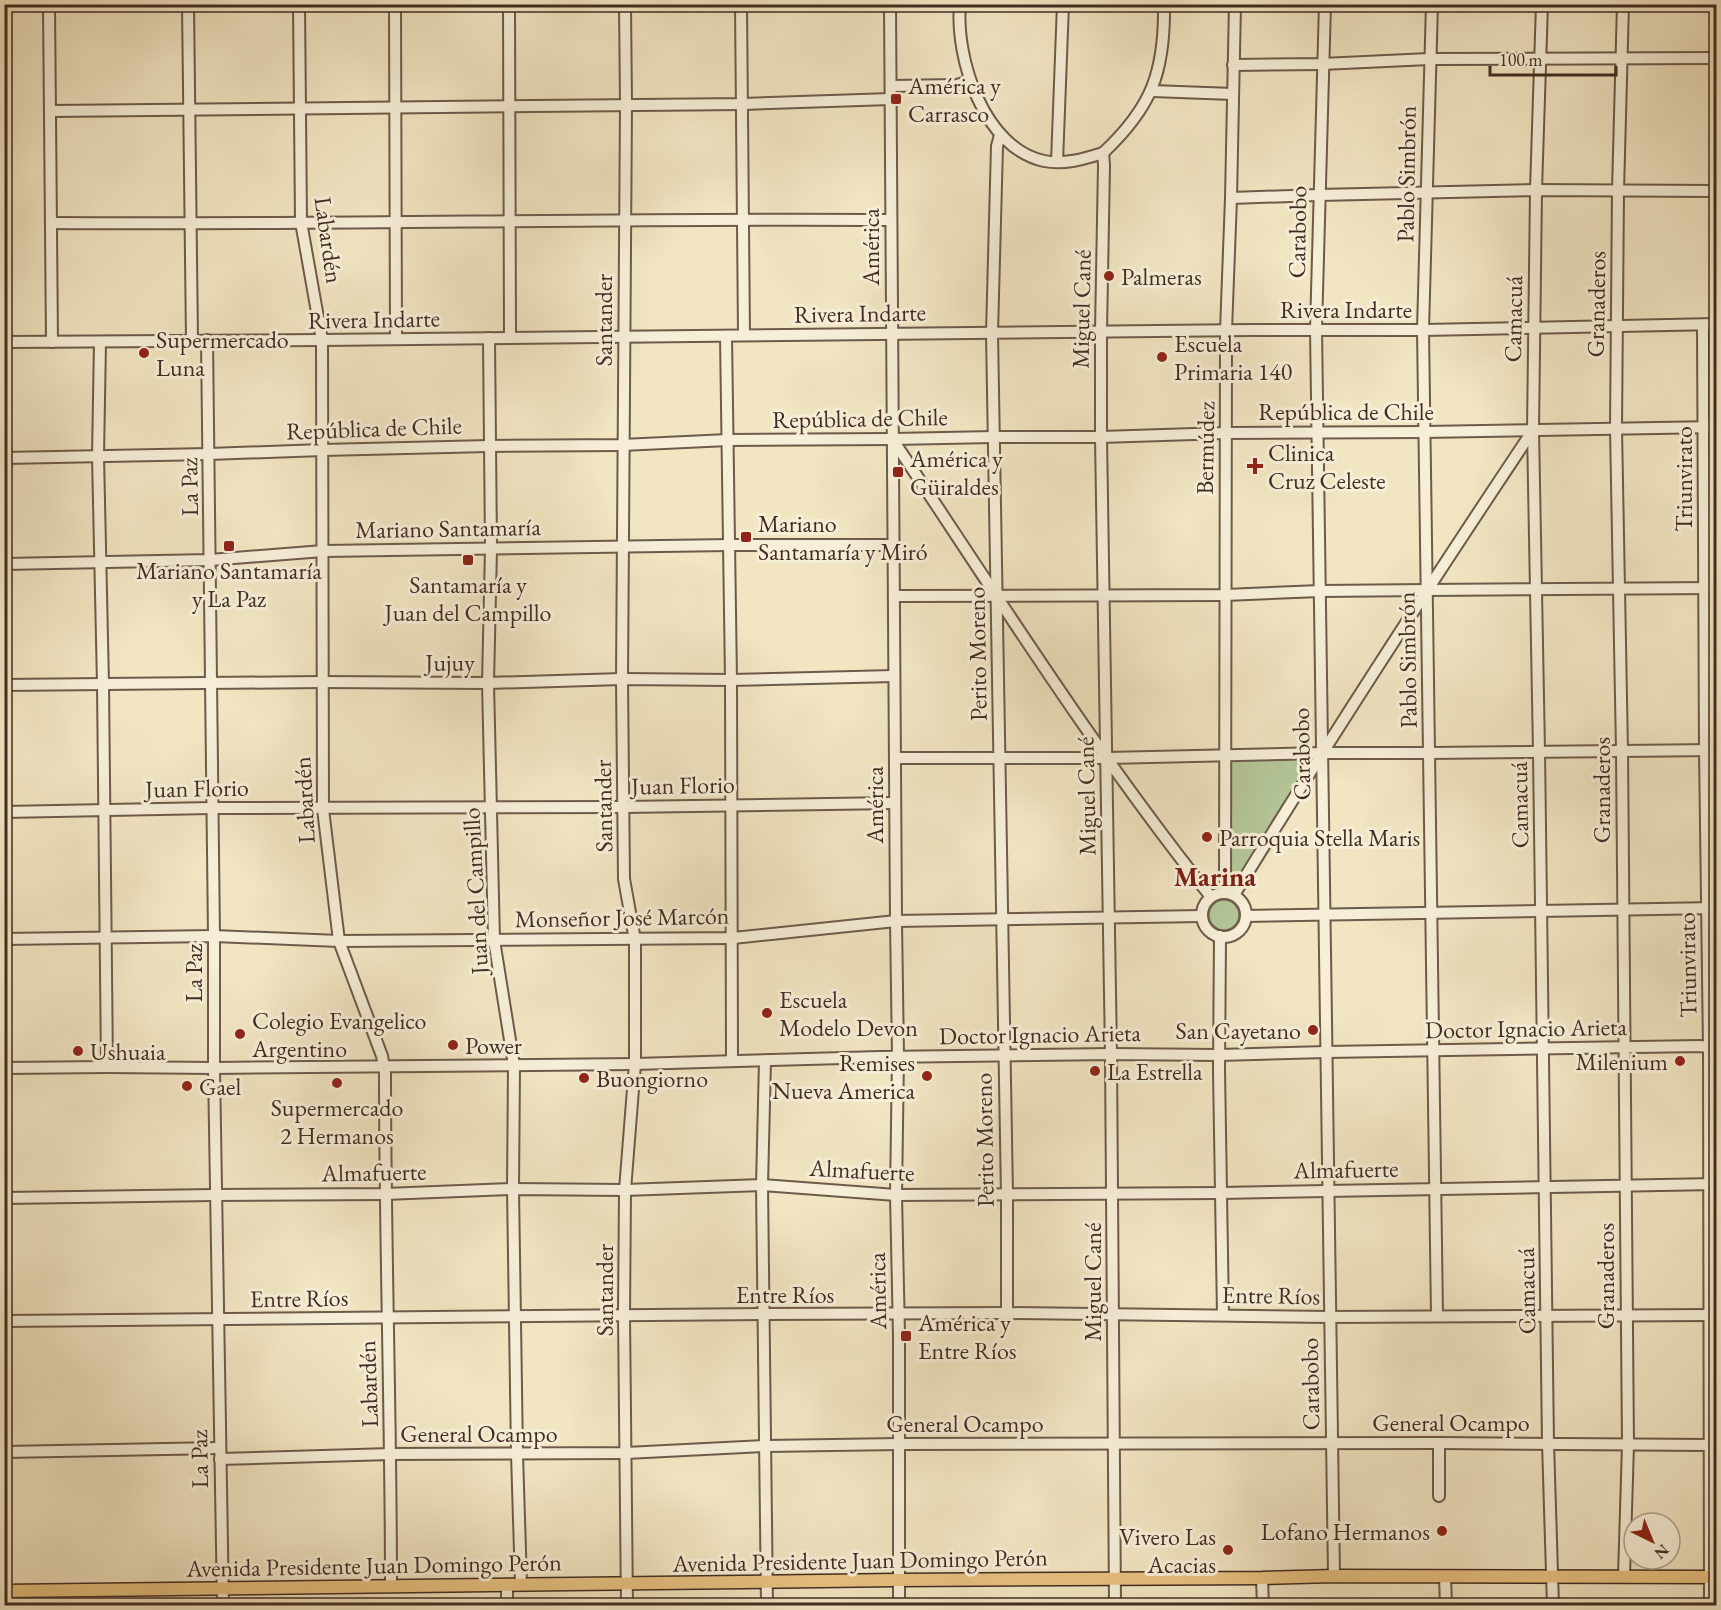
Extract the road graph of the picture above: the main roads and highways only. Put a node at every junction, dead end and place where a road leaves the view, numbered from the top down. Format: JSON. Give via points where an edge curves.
{"nodes":[{"id":1,"x":1713,"y":1577,"type":"edge"},
{"id":2,"x":4,"y":1591,"type":"edge"}],
"edges":[{"from":1,"to":2,"type":"main road","name":"Avenida Presidente Juan Domingo Perón","via":[[1334,1576]]}]}
